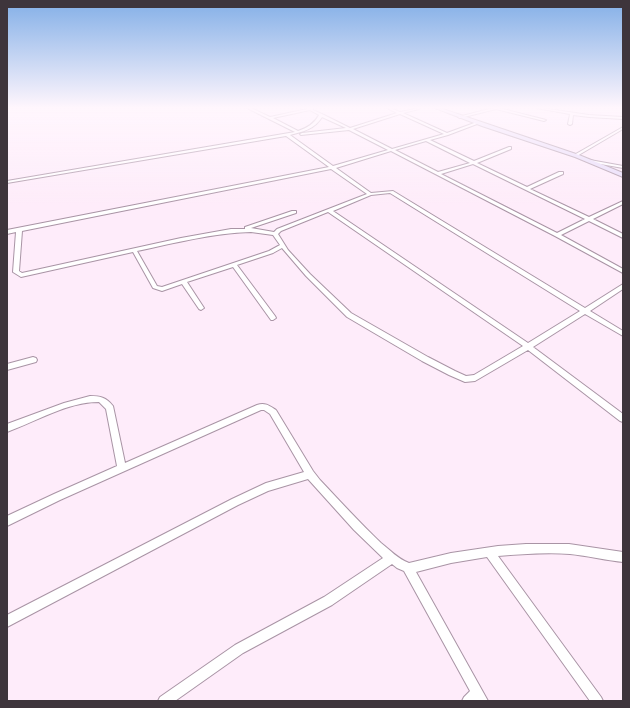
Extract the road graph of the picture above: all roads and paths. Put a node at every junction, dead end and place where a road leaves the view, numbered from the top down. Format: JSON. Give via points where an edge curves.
{"nodes":[{"id":1,"x":252,"y":141,"type":"edge"},
{"id":2,"x":296,"y":141,"type":"edge"},
{"id":3,"x":374,"y":141,"type":"edge"},
{"id":4,"x":424,"y":141,"type":"edge"},
{"id":5,"x":429,"y":141,"type":"edge"},
{"id":6,"x":532,"y":141,"type":"edge"},
{"id":7,"x":600,"y":141,"type":"edge"},
{"id":8,"x":510,"y":148,"type":"dead end"},
{"id":9,"x":392,"y":151,"type":"junction"},
{"id":10,"x":576,"y":155,"type":"junction"},
{"id":11,"x":590,"y":161,"type":"junction"},
{"id":12,"x":473,"y":163,"type":"junction"},
{"id":13,"x":333,"y":167,"type":"junction"},
{"id":14,"x":623,"y":167,"type":"edge"},
{"id":15,"x":561,"y":173,"type":"dead end"},
{"id":16,"x":437,"y":174,"type":"junction"},
{"id":17,"x":623,"y":175,"type":"edge"},
{"id":18,"x":7,"y":182,"type":"edge"},
{"id":19,"x":526,"y":189,"type":"junction"},
{"id":20,"x":370,"y":194,"type":"junction"},
{"id":21,"x":623,"y":202,"type":"edge"},
{"id":22,"x":330,"y":211,"type":"junction"},
{"id":23,"x":294,"y":212,"type":"dead end"},
{"id":24,"x":589,"y":220,"type":"junction"},
{"id":25,"x":19,"y":230,"type":"junction"},
{"id":26,"x":244,"y":230,"type":"junction"},
{"id":27,"x":7,"y":232,"type":"edge"},
{"id":28,"x":275,"y":234,"type":"junction"},
{"id":29,"x":557,"y":235,"type":"junction"},
{"id":30,"x":623,"y":236,"type":"edge"},
{"id":31,"x":282,"y":246,"type":"junction"},
{"id":32,"x":134,"y":250,"type":"junction"},
{"id":33,"x":234,"y":265,"type":"junction"},
{"id":34,"x":623,"y":271,"type":"edge"},
{"id":35,"x":184,"y":282,"type":"junction"},
{"id":36,"x":623,"y":286,"type":"edge"},
{"id":37,"x":201,"y":308,"type":"dead end"},
{"id":38,"x":586,"y":310,"type":"junction"},
{"id":39,"x":273,"y":318,"type":"dead end"},
{"id":40,"x":623,"y":334,"type":"edge"},
{"id":41,"x":529,"y":347,"type":"junction"},
{"id":42,"x":33,"y":360,"type":"dead end"},
{"id":43,"x":7,"y":367,"type":"edge"},
{"id":44,"x":623,"y":419,"type":"edge"},
{"id":45,"x":7,"y":428,"type":"edge"},
{"id":46,"x":122,"y":468,"type":"junction"},
{"id":47,"x":310,"y":474,"type":"junction"},
{"id":48,"x":7,"y":521,"type":"edge"},
{"id":49,"x":490,"y":553,"type":"junction"},
{"id":50,"x":623,"y":557,"type":"edge"},
{"id":51,"x":392,"y":558,"type":"junction"},
{"id":52,"x":408,"y":568,"type":"junction"},
{"id":53,"x":7,"y":621,"type":"edge"},
{"id":54,"x":480,"y":697,"type":"edge"},
{"id":55,"x":164,"y":701,"type":"edge"},
{"id":56,"x":468,"y":701,"type":"edge"},
{"id":57,"x":597,"y":701,"type":"edge"}],
"edges":[{"from":1,"to":18,"type":"street"},
{"from":2,"to":13,"type":"street"},
{"from":3,"to":9,"type":"street"},
{"from":4,"to":9,"type":"street"},
{"from":5,"to":12,"type":"street"},
{"from":6,"to":10,"type":"street"},
{"from":7,"to":10,"type":"street"},
{"from":8,"to":12,"type":"street"},
{"from":9,"to":13,"type":"street"},
{"from":9,"to":16,"type":"street"},
{"from":10,"to":11,"type":"street"},
{"from":11,"to":14,"type":"street"},
{"from":11,"to":17,"type":"street"},
{"from":12,"to":16,"type":"street"},
{"from":12,"to":19,"type":"street"},
{"from":13,"to":20,"type":"street"},
{"from":13,"to":25,"type":"street"},
{"from":15,"to":19,"type":"street"},
{"from":16,"to":29,"type":"street"},
{"from":19,"to":24,"type":"street"},
{"from":20,"to":22,"type":"street"},
{"from":20,"to":38,"type":"street","via":[[385,191],[396,193]]},
{"from":21,"to":24,"type":"street"},
{"from":22,"to":28,"type":"street","via":[[279,230]]},
{"from":22,"to":41,"type":"street"},
{"from":23,"to":26,"type":"street"},
{"from":24,"to":29,"type":"street"},
{"from":24,"to":30,"type":"street"},
{"from":25,"to":27,"type":"street"},
{"from":25,"to":32,"type":"street","via":[[16,272],[21,276]]},
{"from":26,"to":28,"type":"street"},
{"from":26,"to":32,"type":"street"},
{"from":28,"to":31,"type":"street"},
{"from":29,"to":34,"type":"street"},
{"from":31,"to":33,"type":"street"},
{"from":31,"to":41,"type":"street","via":[[349,315],[460,377],[475,378]]},
{"from":32,"to":35,"type":"street","via":[[158,288],[167,288]]},
{"from":33,"to":35,"type":"street"},
{"from":33,"to":39,"type":"street"},
{"from":35,"to":37,"type":"street"},
{"from":36,"to":38,"type":"street"},
{"from":38,"to":40,"type":"street"},
{"from":38,"to":41,"type":"street"},
{"from":41,"to":44,"type":"street"},
{"from":42,"to":43,"type":"street"},
{"from":45,"to":46,"type":"street","via":[[86,399],[100,399],[110,408]]},
{"from":46,"to":47,"type":"street","via":[[254,409],[265,407],[273,412]]},
{"from":46,"to":48,"type":"street"},
{"from":47,"to":51,"type":"street"},
{"from":47,"to":53,"type":"street","via":[[266,488],[235,502]]},
{"from":49,"to":50,"type":"street","via":[[568,549]]},
{"from":49,"to":52,"type":"street","via":[[456,556]]},
{"from":49,"to":57,"type":"street"},
{"from":51,"to":52,"type":"street"},
{"from":51,"to":55,"type":"street","via":[[328,601],[239,649]]},
{"from":52,"to":54,"type":"street"},
{"from":54,"to":56,"type":"street"}]}
